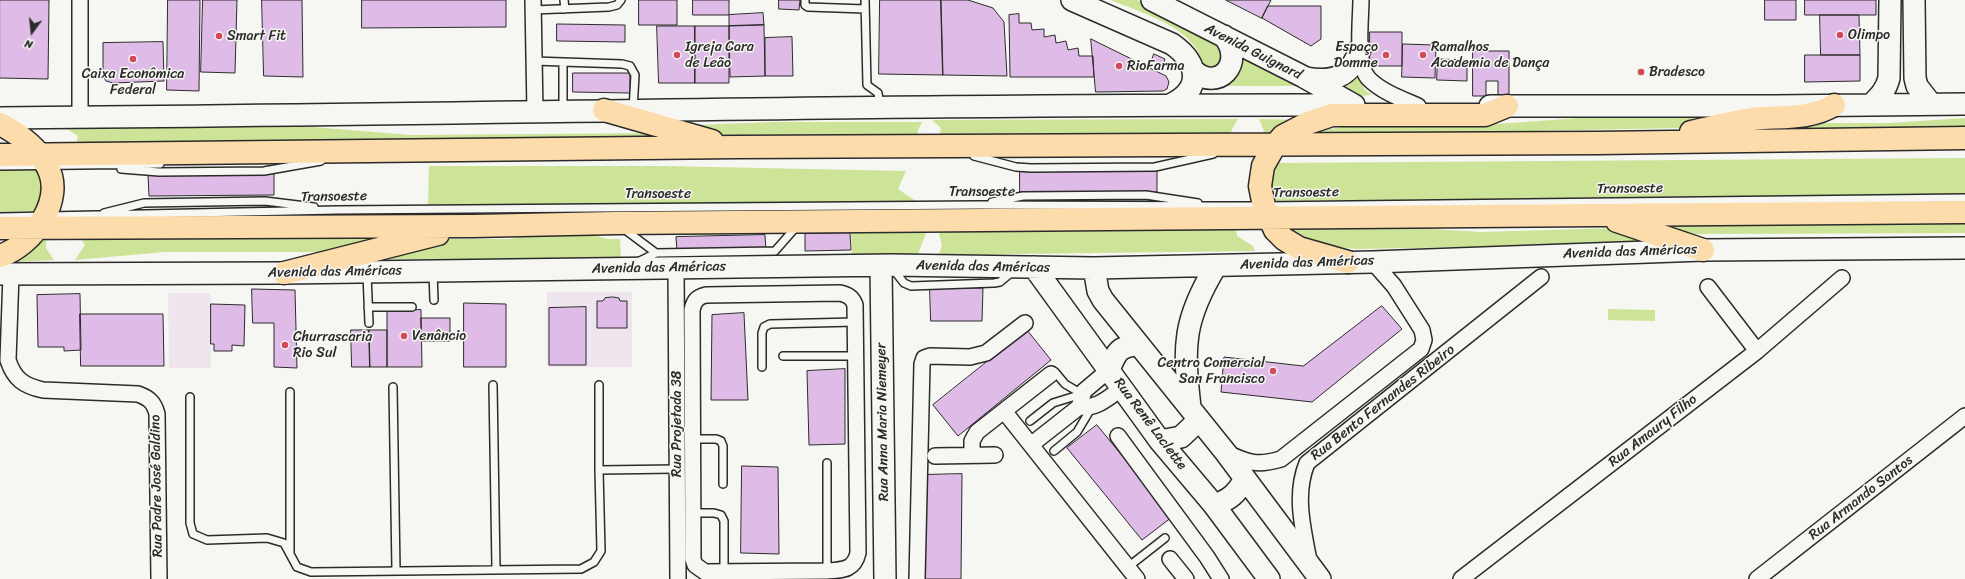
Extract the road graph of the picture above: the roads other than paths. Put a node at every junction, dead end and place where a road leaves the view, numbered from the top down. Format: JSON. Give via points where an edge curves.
{"nodes":[{"id":1,"x":80,"y":0,"type":"edge"},
{"id":2,"x":564,"y":0,"type":"edge"},
{"id":3,"x":621,"y":0,"type":"edge"},
{"id":4,"x":804,"y":0,"type":"edge"},
{"id":5,"x":865,"y":0,"type":"edge"},
{"id":6,"x":1072,"y":0,"type":"edge"},
{"id":7,"x":1152,"y":0,"type":"edge"},
{"id":8,"x":1361,"y":0,"type":"edge"},
{"id":9,"x":1890,"y":0,"type":"edge"},
{"id":10,"x":1914,"y":0,"type":"edge"},
{"id":11,"x":533,"y":5,"type":"edge"},
{"id":12,"x":565,"y":9,"type":"junction"},
{"id":13,"x":865,"y":9,"type":"junction"},
{"id":14,"x":1224,"y":36,"type":"junction"},
{"id":15,"x":1360,"y":49,"type":"junction"},
{"id":16,"x":534,"y":61,"type":"junction"},
{"id":17,"x":563,"y":62,"type":"junction"},
{"id":18,"x":1193,"y":70,"type":"junction"},
{"id":19,"x":1304,"y":77,"type":"junction"},
{"id":20,"x":1872,"y":104,"type":"junction"},
{"id":21,"x":1931,"y":104,"type":"junction"},
{"id":22,"x":1965,"y":104,"type":"edge"},
{"id":23,"x":1170,"y":105,"type":"junction"},
{"id":24,"x":1354,"y":105,"type":"junction"},
{"id":25,"x":1834,"y":105,"type":"junction"},
{"id":26,"x":1418,"y":106,"type":"junction"},
{"id":27,"x":1507,"y":106,"type":"junction"},
{"id":28,"x":880,"y":108,"type":"junction"},
{"id":29,"x":604,"y":110,"type":"junction"},
{"id":30,"x":634,"y":110,"type":"junction"},
{"id":31,"x":563,"y":111,"type":"junction"},
{"id":32,"x":536,"y":112,"type":"junction"},
{"id":33,"x":0,"y":118,"type":"edge"},
{"id":34,"x":80,"y":118,"type":"junction"},
{"id":35,"x":0,"y":124,"type":"edge"},
{"id":36,"x":1965,"y":138,"type":"edge"},
{"id":37,"x":1598,"y":143,"type":"junction"},
{"id":38,"x":736,"y":148,"type":"junction"},
{"id":39,"x":1272,"y":151,"type":"junction"},
{"id":40,"x":1173,"y":154,"type":"dead end"},
{"id":41,"x":0,"y":155,"type":"edge"},
{"id":42,"x":1006,"y":156,"type":"dead end"},
{"id":43,"x":43,"y":160,"type":"junction"},
{"id":44,"x":272,"y":161,"type":"dead end"},
{"id":45,"x":170,"y":164,"type":"dead end"},
{"id":46,"x":0,"y":166,"type":"edge"},
{"id":47,"x":91,"y":166,"type":"junction"},
{"id":48,"x":1965,"y":198,"type":"edge"},
{"id":49,"x":978,"y":205,"type":"junction"},
{"id":50,"x":1215,"y":206,"type":"junction"},
{"id":51,"x":337,"y":210,"type":"junction"},
{"id":52,"x":1266,"y":212,"type":"junction"},
{"id":53,"x":1965,"y":212,"type":"edge"},
{"id":54,"x":1600,"y":215,"type":"junction"},
{"id":55,"x":95,"y":216,"type":"junction"},
{"id":56,"x":0,"y":217,"type":"edge"},
{"id":57,"x":802,"y":221,"type":"junction"},
{"id":58,"x":41,"y":222,"type":"junction"},
{"id":59,"x":616,"y":223,"type":"junction"},
{"id":60,"x":473,"y":226,"type":"junction"},
{"id":61,"x":0,"y":228,"type":"edge"},
{"id":62,"x":1965,"y":248,"type":"edge"},
{"id":63,"x":1703,"y":250,"type":"junction"},
{"id":64,"x":656,"y":252,"type":"junction"},
{"id":65,"x":786,"y":258,"type":"junction"},
{"id":66,"x":1348,"y":262,"type":"junction"},
{"id":67,"x":1373,"y":262,"type":"junction"},
{"id":68,"x":886,"y":266,"type":"junction"},
{"id":69,"x":1216,"y":266,"type":"junction"},
{"id":70,"x":1026,"y":267,"type":"junction"},
{"id":71,"x":4,"y":268,"type":"edge"},
{"id":72,"x":676,"y":268,"type":"junction"},
{"id":73,"x":1094,"y":268,"type":"junction"},
{"id":74,"x":628,"y":269,"type":"junction"},
{"id":75,"x":433,"y":271,"type":"junction"},
{"id":76,"x":367,"y":272,"type":"junction"},
{"id":77,"x":284,"y":273,"type":"junction"},
{"id":78,"x":1542,"y":277,"type":"dead end"},
{"id":79,"x":1842,"y":278,"type":"dead end"},
{"id":80,"x":1708,"y":287,"type":"dead end"},
{"id":81,"x":434,"y":300,"type":"dead end"},
{"id":82,"x":368,"y":307,"type":"junction"},
{"id":83,"x":412,"y":307,"type":"dead end"},
{"id":84,"x":856,"y":322,"type":"junction"},
{"id":85,"x":369,"y":323,"type":"dead end"},
{"id":86,"x":1025,"y":323,"type":"dead end"},
{"id":87,"x":1138,"y":345,"type":"junction"},
{"id":88,"x":1757,"y":351,"type":"junction"},
{"id":89,"x":783,"y":356,"type":"dead end"},
{"id":90,"x":856,"y":356,"type":"junction"},
{"id":91,"x":762,"y":367,"type":"dead end"},
{"id":92,"x":1109,"y":370,"type":"junction"},
{"id":93,"x":6,"y":372,"type":"edge"},
{"id":94,"x":1051,"y":374,"type":"joint"},
{"id":95,"x":493,"y":385,"type":"dead end"},
{"id":96,"x":599,"y":385,"type":"dead end"},
{"id":97,"x":393,"y":387,"type":"dead end"},
{"id":98,"x":1122,"y":388,"type":"junction"},
{"id":99,"x":290,"y":392,"type":"dead end"},
{"id":100,"x":190,"y":397,"type":"dead end"},
{"id":101,"x":1084,"y":403,"type":"junction"},
{"id":102,"x":1004,"y":411,"type":"junction"},
{"id":103,"x":1195,"y":414,"type":"junction"},
{"id":104,"x":1965,"y":416,"type":"edge"},
{"id":105,"x":1030,"y":421,"type":"dead end"},
{"id":106,"x":1118,"y":436,"type":"dead end"},
{"id":107,"x":693,"y":439,"type":"junction"},
{"id":108,"x":1160,"y":441,"type":"junction"},
{"id":109,"x":1032,"y":444,"type":"junction"},
{"id":110,"x":1054,"y":450,"type":"dead end"},
{"id":111,"x":1226,"y":453,"type":"junction"},
{"id":112,"x":972,"y":455,"type":"junction"},
{"id":113,"x":995,"y":455,"type":"dead end"},
{"id":114,"x":934,"y":456,"type":"dead end"},
{"id":115,"x":827,"y":463,"type":"dead end"},
{"id":116,"x":677,"y":469,"type":"junction"},
{"id":117,"x":599,"y":470,"type":"junction"},
{"id":118,"x":1245,"y":479,"type":"junction"},
{"id":119,"x":723,"y":484,"type":"dead end"},
{"id":120,"x":1214,"y":505,"type":"junction"},
{"id":121,"x":694,"y":512,"type":"junction"},
{"id":122,"x":1165,"y":538,"type":"dead end"},
{"id":123,"x":290,"y":554,"type":"junction"},
{"id":124,"x":1170,"y":559,"type":"dead end"},
{"id":125,"x":1128,"y":567,"type":"junction"},
{"id":126,"x":496,"y":569,"type":"junction"},
{"id":127,"x":396,"y":570,"type":"junction"},
{"id":128,"x":827,"y":571,"type":"junction"},
{"id":129,"x":724,"y":573,"type":"junction"},
{"id":130,"x":796,"y":575,"type":"edge"},
{"id":131,"x":1309,"y":575,"type":"edge"},
{"id":132,"x":158,"y":579,"type":"edge"},
{"id":133,"x":678,"y":579,"type":"edge"},
{"id":134,"x":885,"y":579,"type":"edge"},
{"id":135,"x":917,"y":579,"type":"edge"},
{"id":136,"x":1137,"y":579,"type":"edge"},
{"id":137,"x":1186,"y":579,"type":"edge"},
{"id":138,"x":1221,"y":579,"type":"edge"},
{"id":139,"x":1269,"y":579,"type":"edge"},
{"id":140,"x":1461,"y":579,"type":"edge"},
{"id":141,"x":1757,"y":579,"type":"edge"}],
"edges":[{"from":1,"to":34,"type":"street"},
{"from":2,"to":12,"type":"lane"},
{"from":3,"to":12,"type":"lane","via":[[617,5],[609,7]]},
{"from":4,"to":13,"type":"lane","via":[[808,7]]},
{"from":5,"to":13,"type":"lane"},
{"from":6,"to":18,"type":"main road","via":[[1172,44],[1185,55]]},
{"from":7,"to":14,"type":"main road","name":"Avenida Guignard"},
{"from":8,"to":15,"type":"street"},
{"from":9,"to":20,"type":"main road","via":[[1889,78],[1887,87]]},
{"from":10,"to":21,"type":"main road","via":[[1915,78],[1917,86]]},
{"from":11,"to":12,"type":"lane"},
{"from":11,"to":16,"type":"street"},
{"from":13,"to":28,"type":"lane","via":[[867,85],[878,93]]},
{"from":14,"to":18,"type":"main road","via":[[1233,51],[1229,69],[1215,78],[1206,78]]},
{"from":14,"to":19,"type":"main road","name":"Avenida Guignard"},
{"from":15,"to":19,"type":"main road","via":[[1350,69],[1340,76],[1329,80]]},
{"from":15,"to":26,"type":"street","via":[[1363,69],[1368,79],[1384,90]]},
{"from":16,"to":17,"type":"lane"},
{"from":16,"to":32,"type":"street"},
{"from":17,"to":30,"type":"lane","via":[[630,66],[635,75]]},
{"from":17,"to":31,"type":"lane"},
{"from":18,"to":23,"type":"main road","via":[[1193,83],[1188,92]]},
{"from":19,"to":24,"type":"main road","name":"Avenida Guignard"},
{"from":20,"to":21,"type":"main road"},
{"from":20,"to":25,"type":"main road"},
{"from":21,"to":22,"type":"main road"},
{"from":23,"to":24,"type":"main road"},
{"from":23,"to":28,"type":"main road"},
{"from":24,"to":26,"type":"main road"},
{"from":25,"to":27,"type":"main road"},
{"from":25,"to":37,"type":"highway","via":[[1824,111],[1806,115],[1752,119],[1689,132],[1610,136]]},
{"from":26,"to":27,"type":"main road"},
{"from":27,"to":39,"type":"highway","via":[[1486,115],[1332,115],[1308,123],[1283,136]]},
{"from":28,"to":30,"type":"main road"},
{"from":29,"to":30,"type":"main road"},
{"from":29,"to":31,"type":"main road"},
{"from":29,"to":38,"type":"highway"},
{"from":31,"to":32,"type":"main road"},
{"from":32,"to":34,"type":"main road"},
{"from":33,"to":34,"type":"main road"},
{"from":35,"to":43,"type":"highway","via":[[18,134]]},
{"from":36,"to":37,"type":"highway"},
{"from":37,"to":39,"type":"highway"},
{"from":38,"to":39,"type":"highway"},
{"from":38,"to":43,"type":"highway"},
{"from":39,"to":52,"type":"highway","via":[[1263,166],[1261,177]]},
{"from":40,"to":42,"type":"lane","via":[[1217,154],[1155,167],[1039,168],[1016,167],[971,156]]},
{"from":41,"to":43,"type":"highway"},
{"from":43,"to":46,"type":"lane"},
{"from":43,"to":47,"type":"lane"},
{"from":43,"to":58,"type":"highway","via":[[52,183],[49,204]]},
{"from":44,"to":47,"type":"lane","via":[[327,160],[264,171],[158,172]]},
{"from":45,"to":47,"type":"lane"},
{"from":48,"to":52,"type":"lane","name":"Transoeste"},
{"from":49,"to":50,"type":"lane","name":"Transoeste"},
{"from":49,"to":50,"type":"lane","via":[[1023,196],[1146,194]]},
{"from":49,"to":51,"type":"lane","name":"Transoeste"},
{"from":50,"to":52,"type":"lane","name":"Transoeste"},
{"from":51,"to":55,"type":"lane","name":"Transoeste"},
{"from":51,"to":55,"type":"lane","via":[[265,201],[144,203]]},
{"from":52,"to":54,"type":"highway"},
{"from":52,"to":57,"type":"highway"},
{"from":52,"to":66,"type":"highway","via":[[1284,239],[1299,248]]},
{"from":53,"to":54,"type":"highway"},
{"from":54,"to":63,"type":"highway"},
{"from":55,"to":58,"type":"lane","name":"Transoeste"},
{"from":56,"to":58,"type":"lane","name":"Transoeste"},
{"from":57,"to":59,"type":"highway"},
{"from":57,"to":65,"type":"lane"},
{"from":58,"to":60,"type":"highway"},
{"from":58,"to":61,"type":"highway"},
{"from":58,"to":71,"type":"highway","via":[[19,246]]},
{"from":59,"to":60,"type":"highway"},
{"from":59,"to":64,"type":"lane"},
{"from":60,"to":77,"type":"highway"},
{"from":62,"to":63,"type":"main road","name":"Avenida das Américas"},
{"from":63,"to":67,"type":"main road","name":"Avenida das Américas"},
{"from":64,"to":65,"type":"lane"},
{"from":64,"to":74,"type":"lane"},
{"from":65,"to":68,"type":"main road","name":"Avenida das Américas"},
{"from":65,"to":72,"type":"main road","name":"Avenida das Américas"},
{"from":66,"to":67,"type":"main road","name":"Avenida das Américas"},
{"from":66,"to":69,"type":"main road","name":"Avenida das Américas"},
{"from":67,"to":111,"type":"street","name":"Rua Bento Fernandes Ribeiro","via":[[1394,286],[1422,330],[1424,340],[1421,349],[1281,460],[1256,464]]},
{"from":68,"to":70,"type":"main road","name":"Avenida das Américas"},
{"from":68,"to":134,"type":"main road","name":"Rua Anna Maria Niemeyer"},
{"from":69,"to":73,"type":"main road","name":"Avenida das Américas"},
{"from":69,"to":103,"type":"main road","via":[[1188,326],[1186,377]]},
{"from":70,"to":73,"type":"main road","name":"Avenida das Américas"},
{"from":70,"to":92,"type":"main road","name":"Rua Renê Laclette"},
{"from":71,"to":77,"type":"main road","name":"Avenida das Américas"},
{"from":71,"to":93,"type":"street","name":"Rua Padre José Galdino","via":[[8,360]]},
{"from":72,"to":74,"type":"main road","name":"Avenida das Américas"},
{"from":72,"to":116,"type":"street","name":"Rua Projetada 38"},
{"from":73,"to":87,"type":"main road","via":[[1098,291]]},
{"from":74,"to":75,"type":"main road","name":"Avenida das Américas"},
{"from":75,"to":76,"type":"main road","name":"Avenida das Américas"},
{"from":75,"to":81,"type":"lane"},
{"from":76,"to":77,"type":"main road","name":"Avenida das Américas"},
{"from":76,"to":82,"type":"lane"},
{"from":78,"to":131,"type":"street","name":"Rua Bento Fernandes Ribeiro","via":[[1307,463],[1300,484],[1300,501]]},
{"from":79,"to":88,"type":"street","name":"Rua Amaury Filho"},
{"from":80,"to":88,"type":"street"},
{"from":82,"to":83,"type":"lane"},
{"from":82,"to":85,"type":"lane"},
{"from":84,"to":90,"type":"street"},
{"from":84,"to":91,"type":"lane","via":[[770,324],[764,327],[762,333]]},
{"from":84,"to":107,"type":"street","via":[[853,299],[840,293],[698,297],[692,310]]},
{"from":86,"to":135,"type":"street","via":[[986,353],[978,356],[924,358]]},
{"from":87,"to":92,"type":"main road","via":[[1128,345],[1120,349]]},
{"from":87,"to":103,"type":"main road"},
{"from":88,"to":140,"type":"street","name":"Rua Amaury Filho"},
{"from":89,"to":90,"type":"lane"},
{"from":90,"to":128,"type":"street","via":[[858,553],[851,567]]},
{"from":92,"to":98,"type":"main road","name":"Rua Renê Laclette"},
{"from":92,"to":101,"type":"street"},
{"from":93,"to":132,"type":"street","name":"Rua Padre José Galdino","via":[[31,387],[43,390],[138,394],[147,397],[154,405],[157,414]]},
{"from":94,"to":101,"type":"lane","via":[[1055,372]]},
{"from":94,"to":102,"type":"street"},
{"from":95,"to":126,"type":"lane"},
{"from":96,"to":117,"type":"lane"},
{"from":97,"to":127,"type":"lane"},
{"from":98,"to":101,"type":"street"},
{"from":98,"to":108,"type":"main road","name":"Rua Renê Laclette"},
{"from":99,"to":123,"type":"lane"},
{"from":100,"to":123,"type":"lane","via":[[190,523],[193,534],[207,540],[266,538],[284,542]]},
{"from":101,"to":105,"type":"lane","via":[[1053,403]]},
{"from":101,"to":109,"type":"street"},
{"from":101,"to":110,"type":"lane","via":[[1082,426]]},
{"from":102,"to":109,"type":"street"},
{"from":102,"to":112,"type":"street","via":[[973,436]]},
{"from":103,"to":108,"type":"main road","via":[[1181,437]]},
{"from":103,"to":111,"type":"main road"},
{"from":104,"to":141,"type":"street","name":"Rua Armando Santos"},
{"from":106,"to":138,"type":"street"},
{"from":107,"to":119,"type":"lane","via":[[716,438],[721,441]]},
{"from":107,"to":121,"type":"street"},
{"from":108,"to":120,"type":"main road","name":"Rua Renê Laclette"},
{"from":109,"to":125,"type":"street"},
{"from":111,"to":118,"type":"main road"},
{"from":112,"to":113,"type":"street"},
{"from":112,"to":114,"type":"street"},
{"from":115,"to":128,"type":"lane"},
{"from":116,"to":117,"type":"lane"},
{"from":116,"to":133,"type":"street","name":"Rua Projetada 38"},
{"from":117,"to":126,"type":"lane","via":[[601,551],[594,562],[581,569]]},
{"from":118,"to":120,"type":"main road","via":[[1231,498]]},
{"from":118,"to":131,"type":"main road"},
{"from":120,"to":139,"type":"main road","name":"Rua Renê Laclette"},
{"from":121,"to":129,"type":"street","via":[[695,565],[706,572]]},
{"from":121,"to":129,"type":"lane","via":[[721,515],[724,521]]},
{"from":122,"to":125,"type":"lane"},
{"from":123,"to":127,"type":"lane","via":[[297,567],[311,572]]},
{"from":124,"to":137,"type":"street"},
{"from":125,"to":136,"type":"street"},
{"from":126,"to":127,"type":"lane"},
{"from":128,"to":130,"type":"street"},
{"from":129,"to":130,"type":"street"}]}
